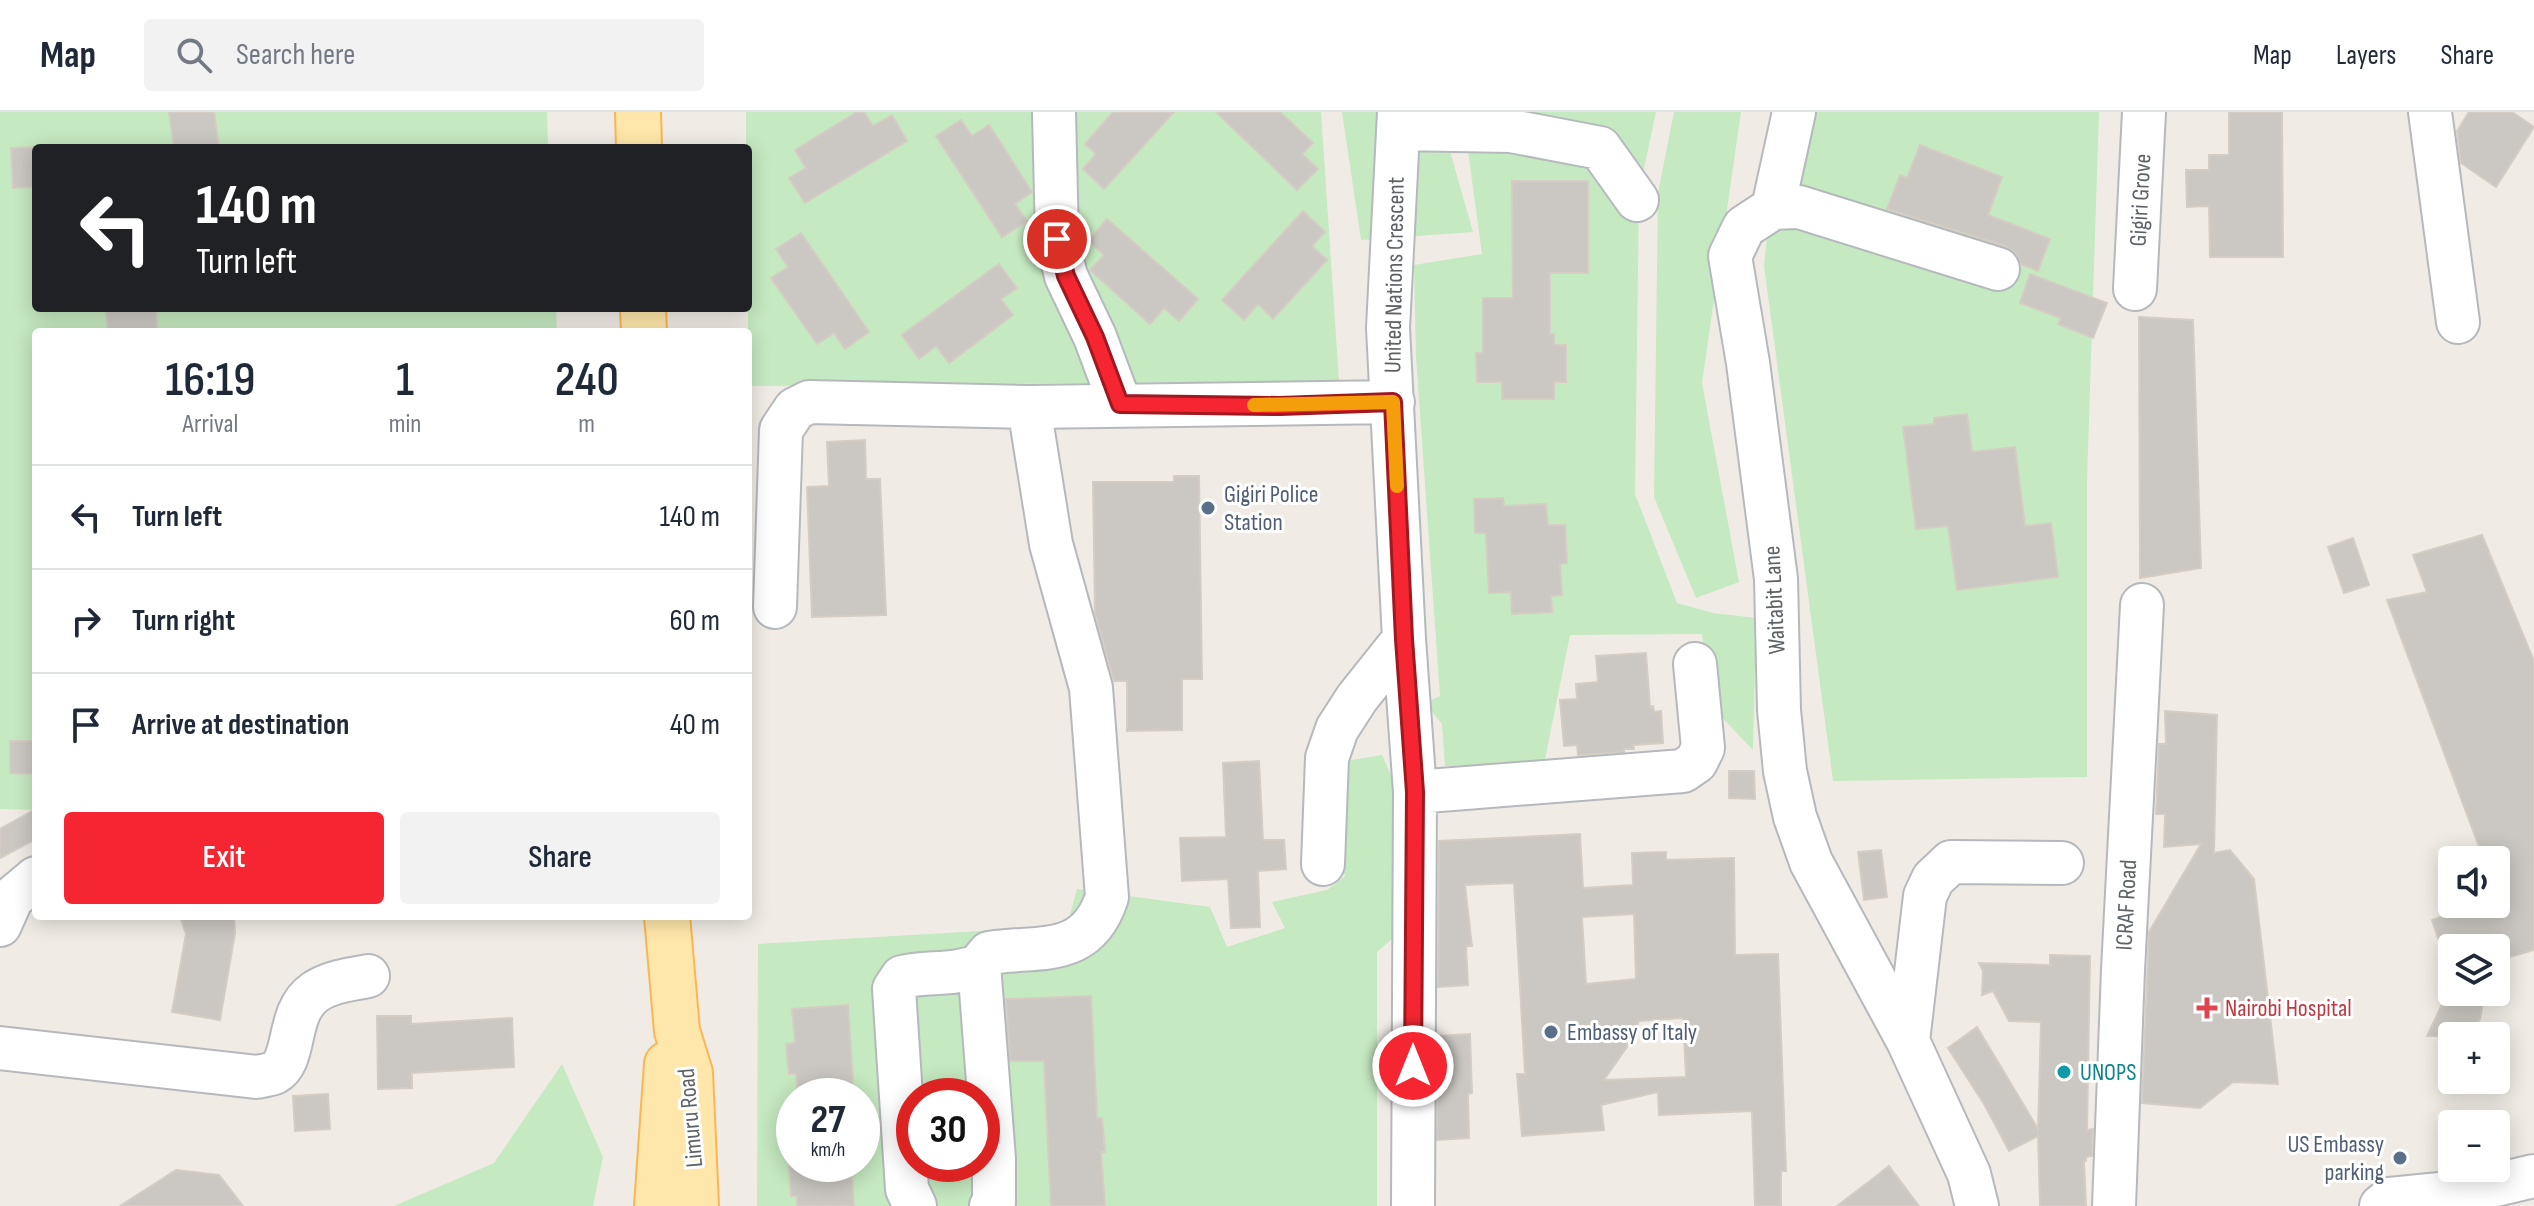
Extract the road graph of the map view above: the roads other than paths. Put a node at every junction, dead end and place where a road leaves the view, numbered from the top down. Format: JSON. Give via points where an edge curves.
{"nodes":[{"id":1,"x":638,"y":112,"type":"edge"},
{"id":2,"x":1054,"y":112,"type":"edge"},
{"id":3,"x":1794,"y":112,"type":"edge"},
{"id":4,"x":2144,"y":112,"type":"edge"},
{"id":5,"x":2430,"y":112,"type":"edge"},
{"id":6,"x":1398,"y":121,"type":"edge"},
{"id":7,"x":639,"y":144,"type":"edge"},
{"id":8,"x":1637,"y":200,"type":"dead end"},
{"id":9,"x":1773,"y":208,"type":"junction"},
{"id":10,"x":1998,"y":269,"type":"dead end"},
{"id":11,"x":2135,"y":289,"type":"dead end"},
{"id":12,"x":2458,"y":322,"type":"dead end"},
{"id":13,"x":1393,"y":402,"type":"junction"},
{"id":14,"x":1120,"y":404,"type":"junction"},
{"id":15,"x":1029,"y":407,"type":"junction"},
{"id":16,"x":2142,"y":605,"type":"dead end"},
{"id":17,"x":775,"y":607,"type":"dead end"},
{"id":18,"x":1404,"y":639,"type":"junction"},
{"id":19,"x":1695,"y":664,"type":"dead end"},
{"id":20,"x":1415,"y":792,"type":"junction"},
{"id":21,"x":2062,"y":863,"type":"dead end"},
{"id":22,"x":1323,"y":864,"type":"dead end"},
{"id":23,"x":32,"y":881,"type":"edge"},
{"id":24,"x":667,"y":920,"type":"edge"},
{"id":25,"x":0,"y":925,"type":"edge"},
{"id":26,"x":979,"y":965,"type":"junction"},
{"id":27,"x":368,"y":976,"type":"dead end"},
{"id":28,"x":677,"y":1031,"type":"junction"},
{"id":29,"x":1908,"y":1041,"type":"junction"},
{"id":30,"x":0,"y":1048,"type":"edge"},
{"id":31,"x":2534,"y":1176,"type":"edge"},
{"id":32,"x":2471,"y":1198,"type":"edge"},
{"id":33,"x":657,"y":1206,"type":"edge"},
{"id":34,"x":696,"y":1206,"type":"edge"},
{"id":35,"x":915,"y":1206,"type":"edge"},
{"id":36,"x":991,"y":1206,"type":"edge"},
{"id":37,"x":1413,"y":1206,"type":"edge"},
{"id":38,"x":1977,"y":1206,"type":"edge"},
{"id":39,"x":2114,"y":1206,"type":"edge"},
{"id":40,"x":2381,"y":1206,"type":"edge"}],
"edges":[{"from":1,"to":7,"type":"main road"},
{"from":2,"to":14,"type":"street","via":[[1057,239],[1066,276]]},
{"from":3,"to":9,"type":"street"},
{"from":4,"to":11,"type":"street","name":"Gigiri Grove"},
{"from":5,"to":12,"type":"street"},
{"from":6,"to":8,"type":"street","via":[[1511,131],[1600,148]]},
{"from":6,"to":13,"type":"street","name":"United Nations Crescent","via":[[1388,328]]},
{"from":9,"to":10,"type":"street","via":[[1799,207]]},
{"from":9,"to":29,"type":"street","name":"Waitabit Lane","via":[[1744,227],[1730,256],[1776,579],[1785,771],[1811,862]]},
{"from":13,"to":14,"type":"street"},
{"from":13,"to":18,"type":"street","name":"United Nations Crescent"},
{"from":14,"to":15,"type":"street"},
{"from":15,"to":17,"type":"street","via":[[809,402],[795,409],[781,430]]},
{"from":15,"to":26,"type":"street","via":[[1051,544],[1091,688],[1107,897],[1101,916],[1068,945],[989,953]]},
{"from":16,"to":39,"type":"street","name":"ICRAF Road"},
{"from":18,"to":20,"type":"street","name":"United Nations Crescent"},
{"from":18,"to":22,"type":"street","via":[[1337,729],[1327,758]]},
{"from":19,"to":20,"type":"street","via":[[1703,748],[1683,771]]},
{"from":20,"to":37,"type":"street","name":"United Nations Crescent"},
{"from":21,"to":29,"type":"street","via":[[1951,862],[1933,879],[1925,896]]},
{"from":23,"to":25,"type":"street","via":[[12,898]]},
{"from":24,"to":28,"type":"main road","name":"Limuru Road"},
{"from":26,"to":35,"type":"street","via":[[964,972],[902,977],[894,989],[907,1189]]},
{"from":26,"to":36,"type":"street","via":[[994,1159]]},
{"from":27,"to":30,"type":"street","via":[[330,984],[312,994],[299,1010],[287,1060],[275,1072],[256,1077]]},
{"from":28,"to":33,"type":"main road","name":"Limuru Road","via":[[664,1071]]},
{"from":28,"to":34,"type":"main road","name":"Limuru Road","via":[[690,1073]]},
{"from":29,"to":38,"type":"street","name":"Waitabit Lane","via":[[1969,1174]]},
{"from":31,"to":32,"type":"street"},
{"from":32,"to":40,"type":"street","via":[[2390,1199]]}]}
